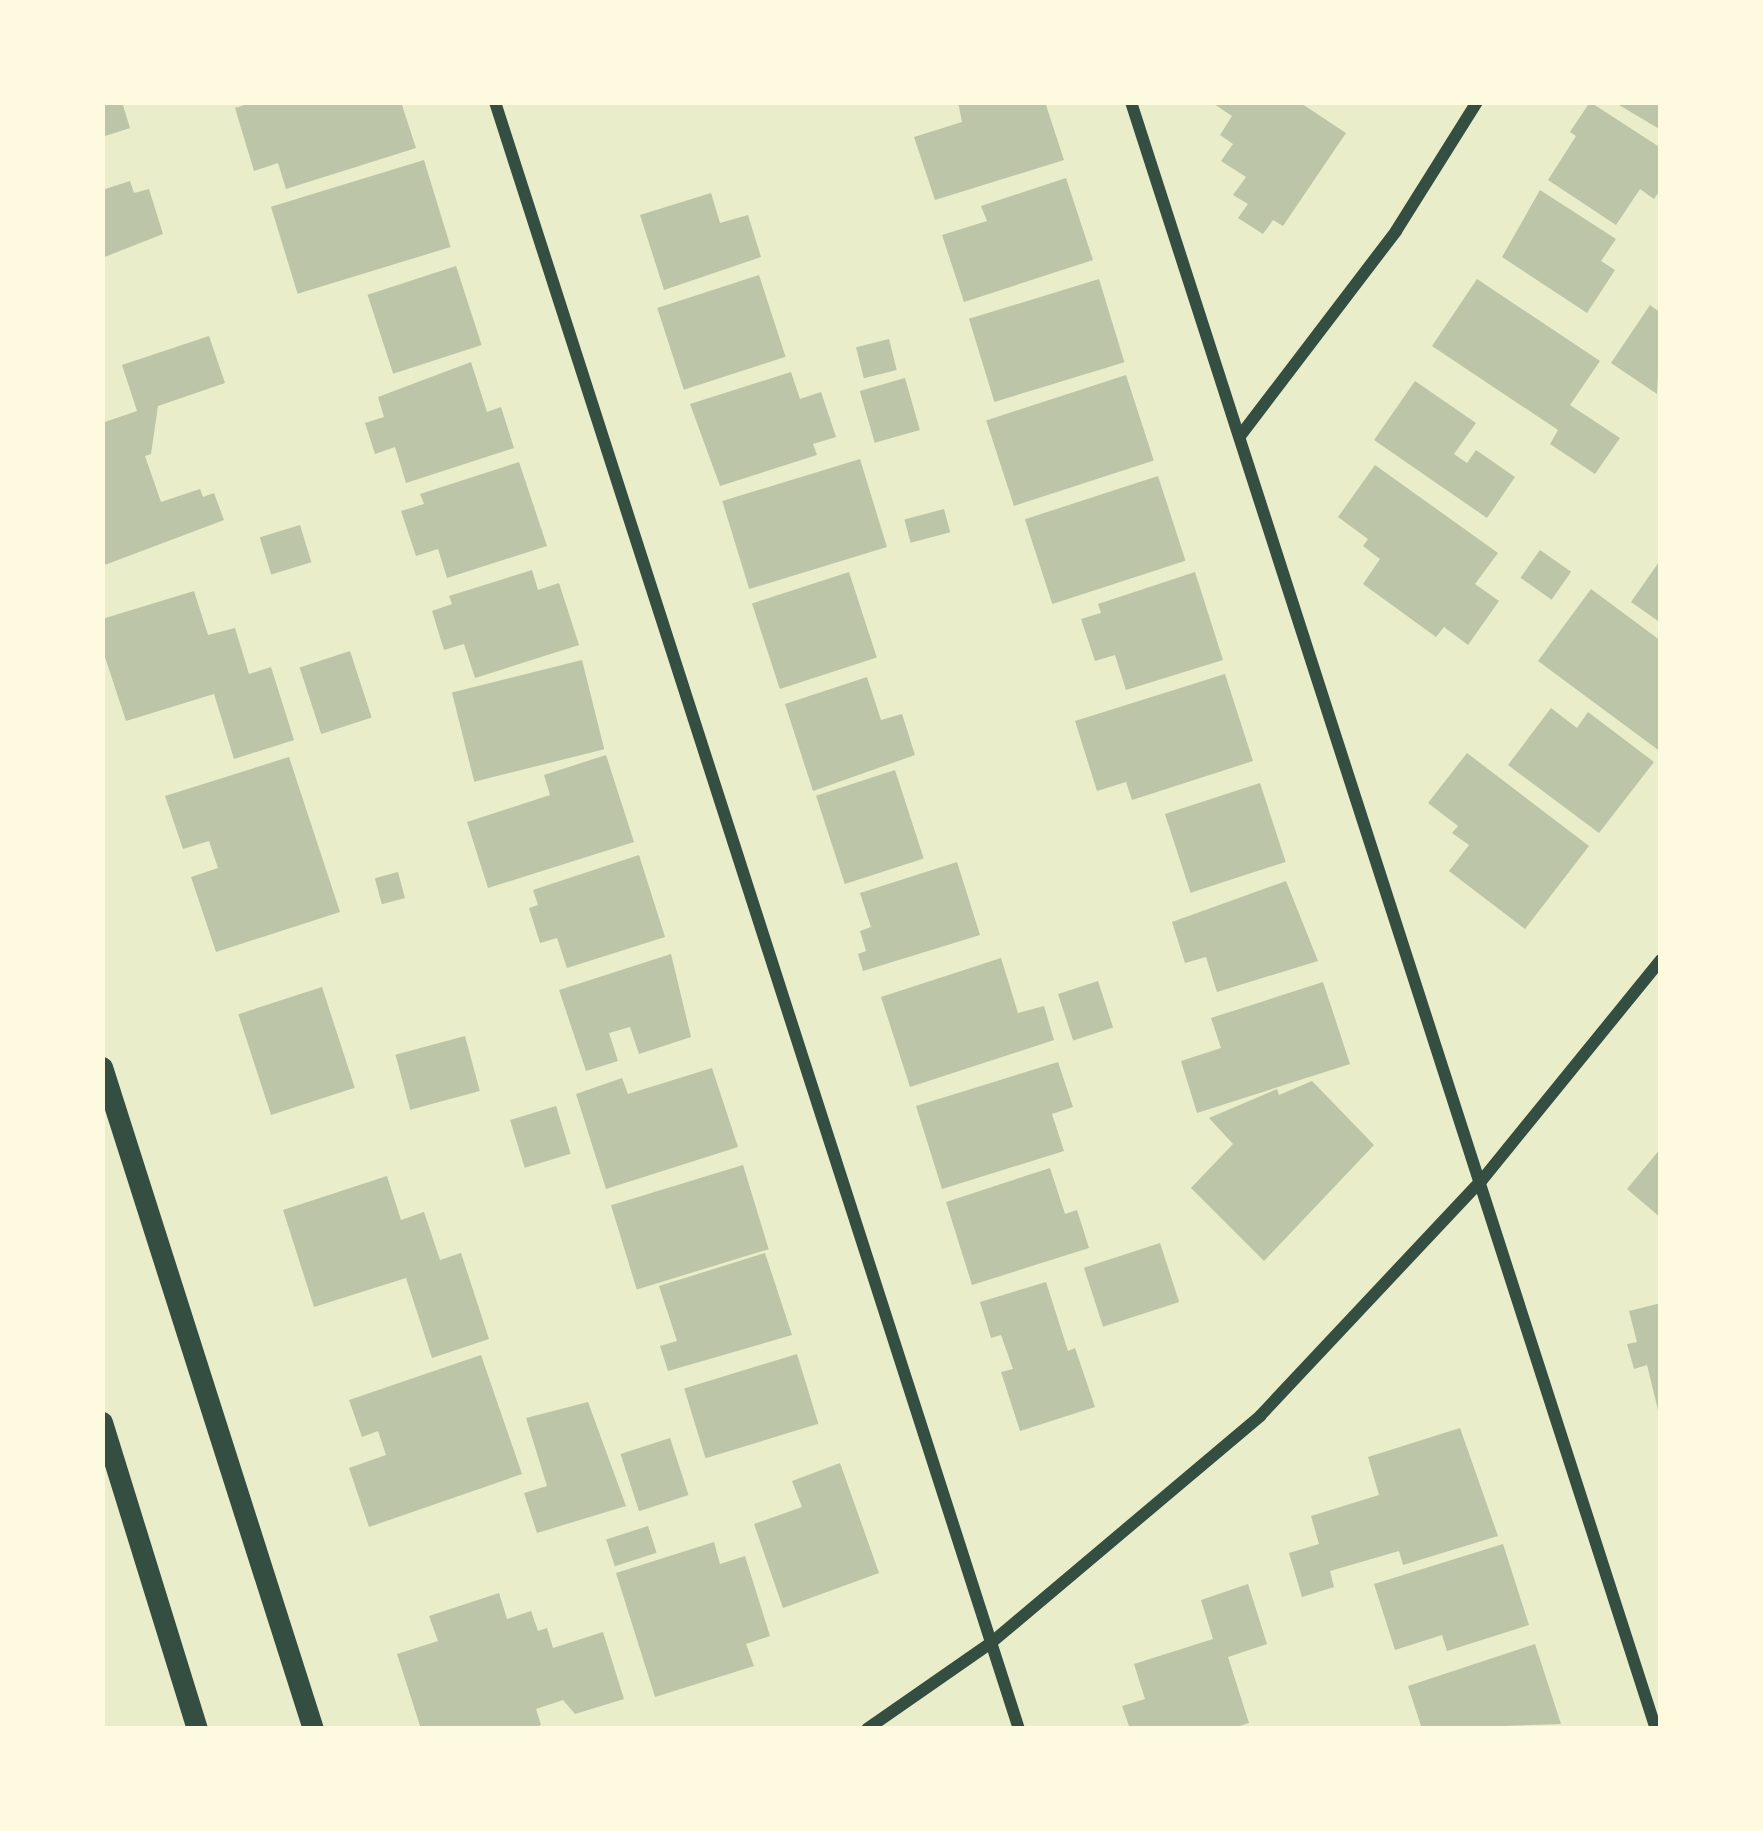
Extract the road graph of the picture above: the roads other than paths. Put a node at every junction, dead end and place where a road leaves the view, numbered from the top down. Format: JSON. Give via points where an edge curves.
{"nodes":[{"id":1,"x":495,"y":102,"type":"edge"},
{"id":2,"x":1131,"y":102,"type":"edge"},
{"id":3,"x":1477,"y":102,"type":"edge"},
{"id":4,"x":1240,"y":436,"type":"junction"},
{"id":5,"x":1661,"y":960,"type":"edge"},
{"id":6,"x":104,"y":1079,"type":"edge"},
{"id":7,"x":1482,"y":1180,"type":"junction"},
{"id":8,"x":102,"y":1421,"type":"edge"},
{"id":9,"x":992,"y":1642,"type":"junction"},
{"id":10,"x":197,"y":1729,"type":"edge"},
{"id":11,"x":313,"y":1729,"type":"edge"},
{"id":12,"x":867,"y":1729,"type":"edge"},
{"id":13,"x":1019,"y":1729,"type":"edge"},
{"id":14,"x":1656,"y":1729,"type":"edge"}],
"edges":[{"from":1,"to":9,"type":"street"},
{"from":2,"to":4,"type":"street"},
{"from":3,"to":4,"type":"street","via":[[1396,231]]},
{"from":4,"to":7,"type":"street"},
{"from":5,"to":7,"type":"street"},
{"from":6,"to":11,"type":"street"},
{"from":7,"to":9,"type":"street","via":[[1260,1416]]},
{"from":7,"to":14,"type":"street"},
{"from":8,"to":10,"type":"street"},
{"from":9,"to":12,"type":"street"},
{"from":9,"to":13,"type":"street"}]}
